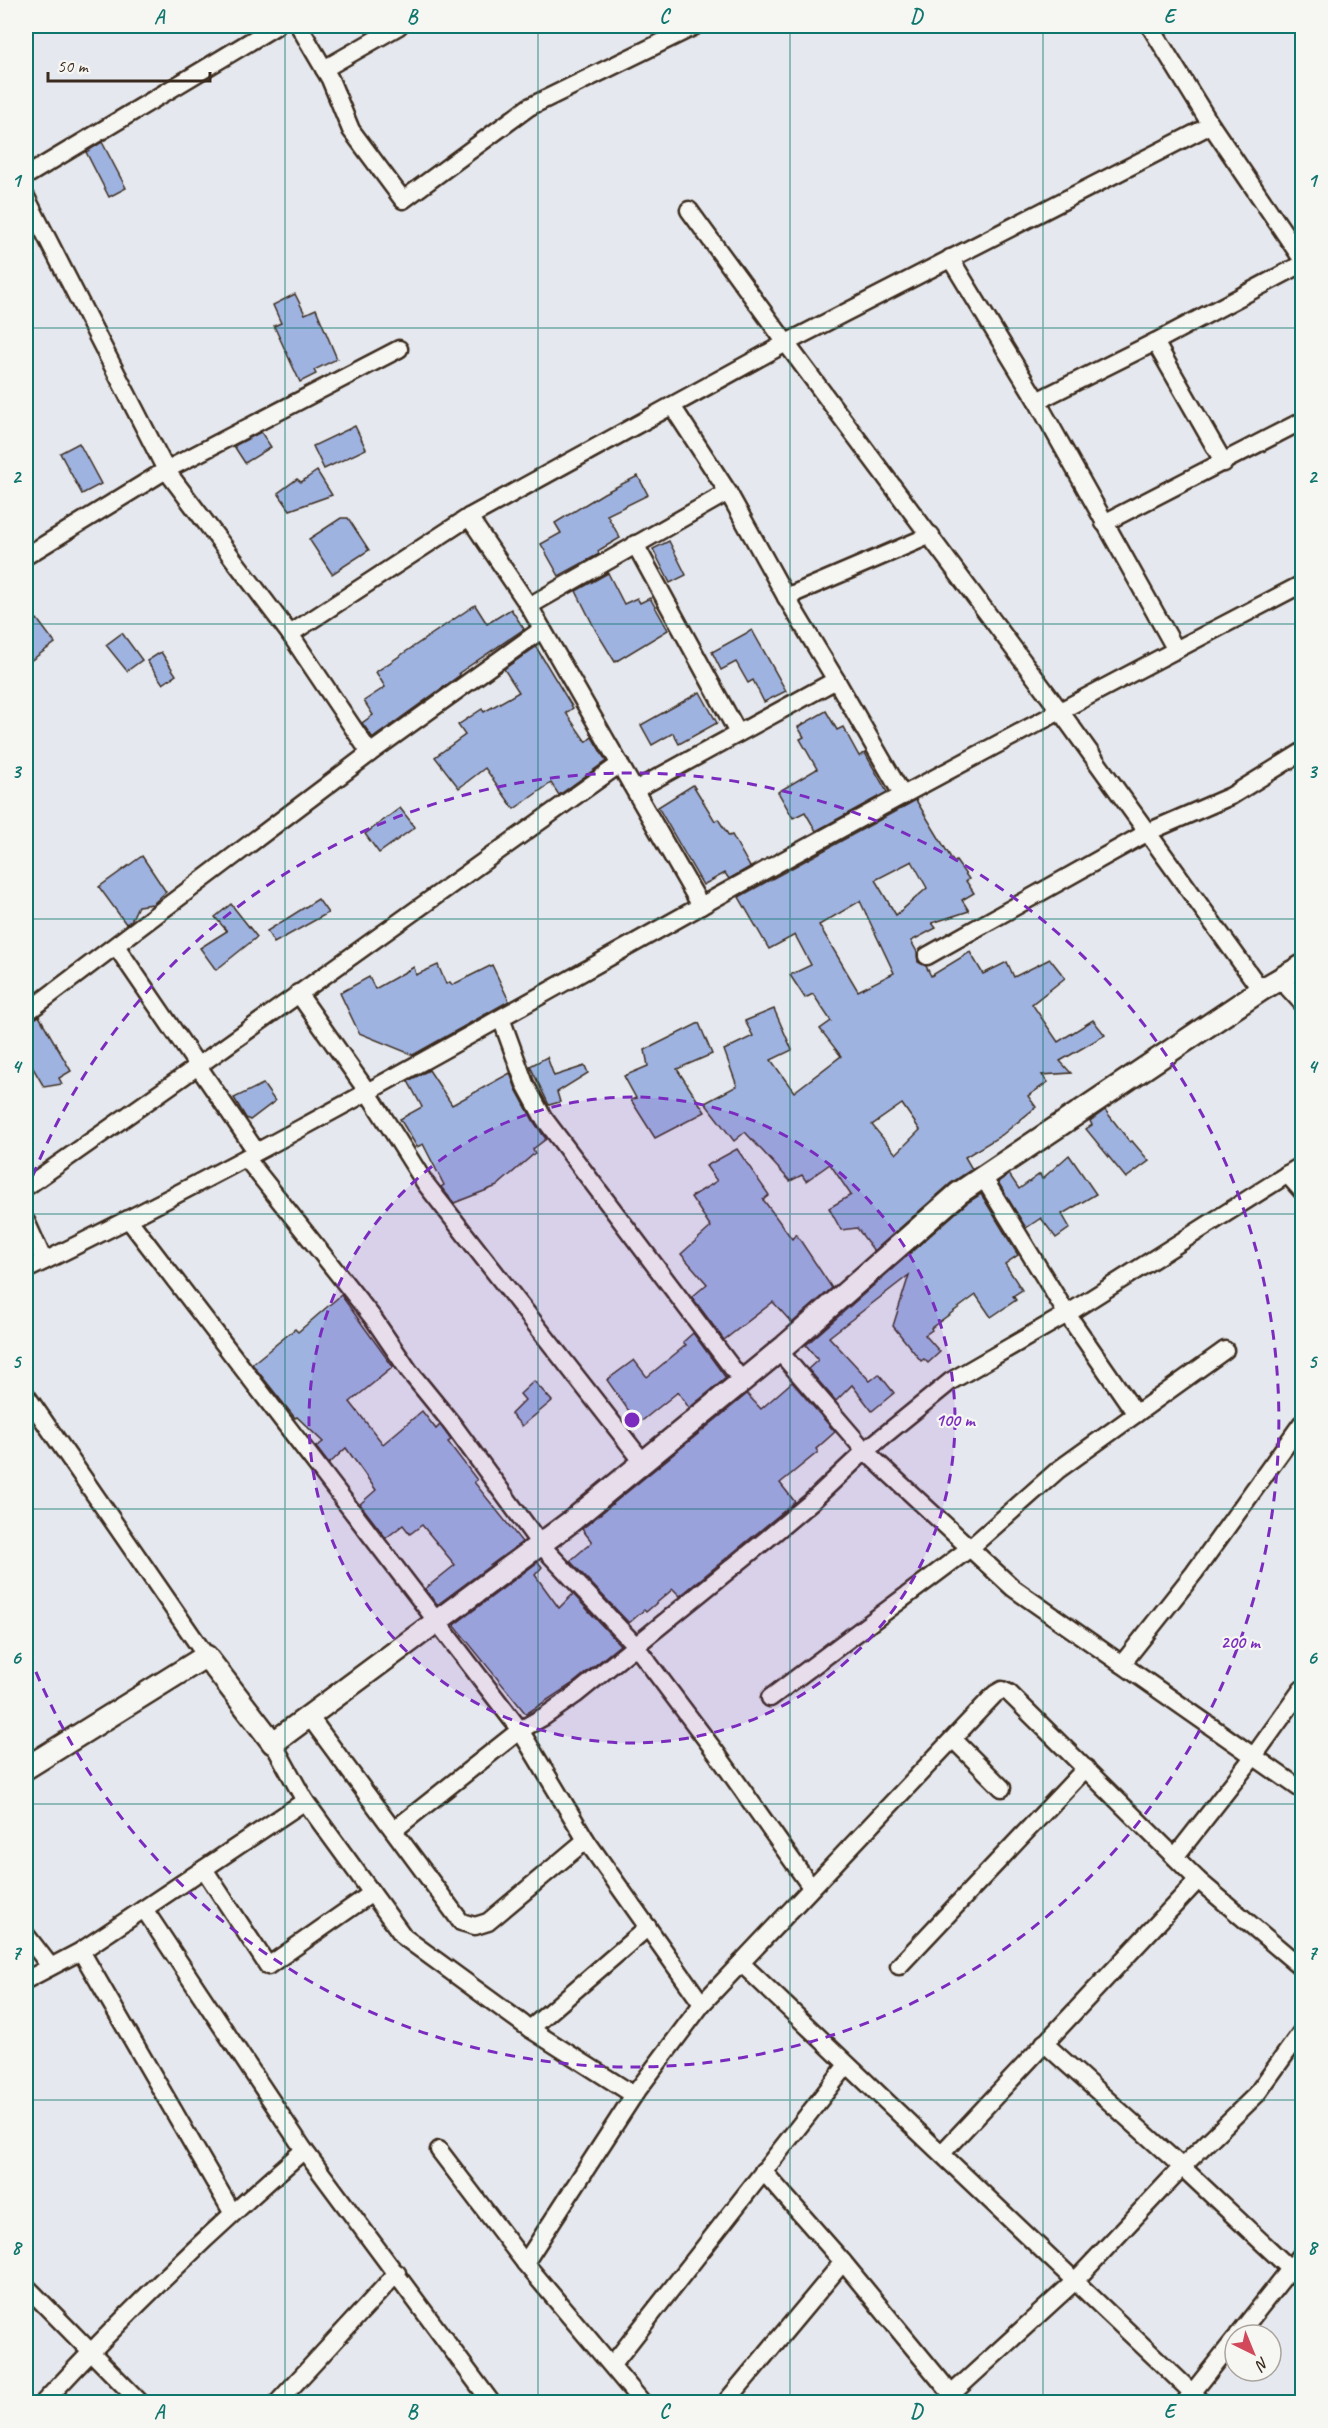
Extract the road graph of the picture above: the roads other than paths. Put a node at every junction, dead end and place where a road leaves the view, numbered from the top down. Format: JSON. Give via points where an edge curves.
{"nodes":[{"id":1,"x":276,"y":26,"type":"edge"},
{"id":2,"x":300,"y":26,"type":"edge"},
{"id":3,"x":399,"y":26,"type":"edge"},
{"id":4,"x":695,"y":26,"type":"edge"},
{"id":5,"x":1150,"y":26,"type":"edge"},
{"id":6,"x":324,"y":69,"type":"junction"},
{"id":7,"x":1211,"y":125,"type":"junction"},
{"id":8,"x":26,"y":176,"type":"edge"},
{"id":9,"x":26,"y":197,"type":"edge"},
{"id":10,"x":689,"y":210,"type":"dead end"},
{"id":11,"x":950,"y":258,"type":"junction"},
{"id":12,"x":1302,"y":259,"type":"edge"},
{"id":13,"x":1302,"y":264,"type":"edge"},
{"id":14,"x":1155,"y":342,"type":"junction"},
{"id":15,"x":786,"y":343,"type":"junction"},
{"id":16,"x":399,"y":349,"type":"dead end"},
{"id":17,"x":1037,"y":400,"type":"junction"},
{"id":18,"x":672,"y":406,"type":"junction"},
{"id":19,"x":1302,"y":421,"type":"edge"},
{"id":20,"x":1224,"y":463,"type":"junction"},
{"id":21,"x":166,"y":470,"type":"junction"},
{"id":22,"x":728,"y":492,"type":"junction"},
{"id":23,"x":469,"y":517,"type":"junction"},
{"id":24,"x":1104,"y":523,"type":"junction"},
{"id":25,"x":931,"y":535,"type":"junction"},
{"id":26,"x":635,"y":544,"type":"junction"},
{"id":27,"x":26,"y":556,"type":"edge"},
{"id":28,"x":1302,"y":584,"type":"edge"},
{"id":29,"x":786,"y":597,"type":"junction"},
{"id":30,"x":529,"y":606,"type":"junction"},
{"id":31,"x":541,"y":630,"type":"junction"},
{"id":32,"x":290,"y":634,"type":"junction"},
{"id":33,"x":1176,"y":650,"type":"junction"},
{"id":34,"x":836,"y":680,"type":"junction"},
{"id":35,"x":1060,"y":711,"type":"junction"},
{"id":36,"x":738,"y":733,"type":"junction"},
{"id":37,"x":1302,"y":752,"type":"edge"},
{"id":38,"x":370,"y":753,"type":"junction"},
{"id":39,"x":620,"y":764,"type":"junction"},
{"id":40,"x":635,"y":790,"type":"junction"},
{"id":41,"x":903,"y":796,"type":"junction"},
{"id":42,"x":1148,"y":832,"type":"junction"},
{"id":43,"x":701,"y":906,"type":"junction"},
{"id":44,"x":116,"y":946,"type":"junction"},
{"id":45,"x":927,"y":956,"type":"dead end"},
{"id":46,"x":1302,"y":966,"type":"edge"},
{"id":47,"x":1281,"y":980,"type":"junction"},
{"id":48,"x":1261,"y":990,"type":"junction"},
{"id":49,"x":298,"y":993,"type":"junction"},
{"id":50,"x":1302,"y":1003,"type":"edge"},
{"id":51,"x":26,"y":1013,"type":"edge"},
{"id":52,"x":501,"y":1018,"type":"junction"},
{"id":53,"x":198,"y":1066,"type":"junction"},
{"id":54,"x":367,"y":1091,"type":"junction"},
{"id":55,"x":251,"y":1154,"type":"junction"},
{"id":56,"x":1302,"y":1166,"type":"edge"},
{"id":57,"x":1287,"y":1174,"type":"junction"},
{"id":58,"x":983,"y":1177,"type":"junction"},
{"id":59,"x":26,"y":1187,"type":"edge"},
{"id":60,"x":1302,"y":1191,"type":"edge"},
{"id":61,"x":129,"y":1220,"type":"junction"},
{"id":62,"x":26,"y":1221,"type":"edge"},
{"id":63,"x":44,"y":1261,"type":"junction"},
{"id":64,"x":26,"y":1270,"type":"edge"},
{"id":65,"x":1067,"y":1314,"type":"junction"},
{"id":66,"x":1225,"y":1350,"type":"dead end"},
{"id":67,"x":779,"y":1351,"type":"junction"},
{"id":68,"x":742,"y":1381,"type":"junction"},
{"id":69,"x":26,"y":1395,"type":"edge"},
{"id":70,"x":1136,"y":1414,"type":"junction"},
{"id":71,"x":1302,"y":1423,"type":"edge"},
{"id":72,"x":865,"y":1451,"type":"junction"},
{"id":73,"x":643,"y":1462,"type":"junction"},
{"id":74,"x":540,"y":1544,"type":"junction"},
{"id":75,"x":970,"y":1548,"type":"junction"},
{"id":76,"x":438,"y":1620,"type":"junction"},
{"id":77,"x":635,"y":1645,"type":"junction"},
{"id":78,"x":206,"y":1656,"type":"junction"},
{"id":79,"x":1122,"y":1665,"type":"junction"},
{"id":80,"x":1302,"y":1689,"type":"edge"},
{"id":81,"x":770,"y":1698,"type":"dead end"},
{"id":82,"x":309,"y":1716,"type":"junction"},
{"id":83,"x":520,"y":1730,"type":"junction"},
{"id":84,"x":953,"y":1738,"type":"junction"},
{"id":85,"x":273,"y":1743,"type":"junction"},
{"id":86,"x":1254,"y":1756,"type":"junction"},
{"id":87,"x":26,"y":1768,"type":"edge"},
{"id":88,"x":1086,"y":1768,"type":"junction"},
{"id":89,"x":1002,"y":1788,"type":"dead end"},
{"id":90,"x":1302,"y":1790,"type":"edge"},
{"id":91,"x":305,"y":1801,"type":"junction"},
{"id":92,"x":394,"y":1830,"type":"junction"},
{"id":93,"x":586,"y":1840,"type":"junction"},
{"id":94,"x":1175,"y":1857,"type":"junction"},
{"id":95,"x":204,"y":1869,"type":"junction"},
{"id":96,"x":1198,"y":1880,"type":"junction"},
{"id":97,"x":811,"y":1887,"type":"junction"},
{"id":98,"x":372,"y":1893,"type":"junction"},
{"id":99,"x":144,"y":1909,"type":"junction"},
{"id":100,"x":648,"y":1927,"type":"junction"},
{"id":101,"x":26,"y":1935,"type":"edge"},
{"id":102,"x":81,"y":1951,"type":"junction"},
{"id":103,"x":1300,"y":1961,"type":"edge"},
{"id":104,"x":741,"y":1963,"type":"junction"},
{"id":105,"x":50,"y":1966,"type":"junction"},
{"id":106,"x":899,"y":1966,"type":"dead end"},
{"id":107,"x":26,"y":1980,"type":"edge"},
{"id":108,"x":702,"y":2004,"type":"junction"},
{"id":109,"x":530,"y":2029,"type":"junction"},
{"id":110,"x":1302,"y":2031,"type":"edge"},
{"id":111,"x":1044,"y":2043,"type":"junction"},
{"id":112,"x":847,"y":2065,"type":"junction"},
{"id":113,"x":634,"y":2095,"type":"junction"},
{"id":114,"x":304,"y":2150,"type":"junction"},
{"id":115,"x":439,"y":2150,"type":"dead end"},
{"id":116,"x":942,"y":2153,"type":"junction"},
{"id":117,"x":1182,"y":2167,"type":"junction"},
{"id":118,"x":763,"y":2171,"type":"junction"},
{"id":119,"x":232,"y":2212,"type":"junction"},
{"id":120,"x":1302,"y":2254,"type":"edge"},
{"id":121,"x":843,"y":2262,"type":"junction"},
{"id":122,"x":525,"y":2263,"type":"junction"},
{"id":123,"x":397,"y":2273,"type":"junction"},
{"id":124,"x":1297,"y":2274,"type":"edge"},
{"id":125,"x":1075,"y":2281,"type":"junction"},
{"id":126,"x":26,"y":2286,"type":"edge"},
{"id":127,"x":1250,"y":2323,"type":"edge"},
{"id":128,"x":91,"y":2352,"type":"junction"},
{"id":129,"x":1223,"y":2356,"type":"edge"},
{"id":130,"x":612,"y":2365,"type":"junction"},
{"id":131,"x":954,"y":2397,"type":"edge"},
{"id":132,"x":1193,"y":2400,"type":"edge"},
{"id":133,"x":44,"y":2403,"type":"edge"},
{"id":134,"x":140,"y":2403,"type":"edge"},
{"id":135,"x":278,"y":2403,"type":"edge"},
{"id":136,"x":491,"y":2403,"type":"edge"},
{"id":137,"x":642,"y":2403,"type":"edge"},
{"id":138,"x":726,"y":2403,"type":"edge"}],
"edges":[{"from":1,"to":8,"type":"street"},
{"from":2,"to":6,"type":"street"},
{"from":3,"to":6,"type":"street"},
{"from":4,"to":6,"type":"street","via":[[529,107],[403,200],[351,130]]},
{"from":5,"to":7,"type":"street"},
{"from":7,"to":11,"type":"street"},
{"from":7,"to":12,"type":"street"},
{"from":9,"to":21,"type":"street"},
{"from":10,"to":15,"type":"street"},
{"from":11,"to":15,"type":"street"},
{"from":11,"to":17,"type":"street"},
{"from":13,"to":14,"type":"street"},
{"from":14,"to":17,"type":"street"},
{"from":14,"to":20,"type":"street"},
{"from":15,"to":18,"type":"street"},
{"from":15,"to":25,"type":"street"},
{"from":16,"to":21,"type":"street"},
{"from":17,"to":24,"type":"street"},
{"from":18,"to":22,"type":"street"},
{"from":18,"to":23,"type":"street"},
{"from":19,"to":20,"type":"street"},
{"from":20,"to":24,"type":"street"},
{"from":21,"to":27,"type":"street"},
{"from":21,"to":32,"type":"street"},
{"from":22,"to":26,"type":"street"},
{"from":22,"to":29,"type":"street"},
{"from":23,"to":30,"type":"street"},
{"from":23,"to":32,"type":"street"},
{"from":24,"to":33,"type":"street"},
{"from":25,"to":29,"type":"street"},
{"from":25,"to":35,"type":"street"},
{"from":26,"to":30,"type":"street"},
{"from":26,"to":36,"type":"street"},
{"from":28,"to":33,"type":"street"},
{"from":29,"to":34,"type":"street"},
{"from":30,"to":31,"type":"street"},
{"from":31,"to":38,"type":"street"},
{"from":31,"to":39,"type":"street"},
{"from":32,"to":38,"type":"street"},
{"from":33,"to":35,"type":"street"},
{"from":34,"to":36,"type":"street"},
{"from":34,"to":41,"type":"street"},
{"from":35,"to":41,"type":"street"},
{"from":35,"to":42,"type":"street"},
{"from":36,"to":40,"type":"street"},
{"from":37,"to":42,"type":"street","via":[[1231,796]]},
{"from":38,"to":44,"type":"street"},
{"from":39,"to":40,"type":"street"},
{"from":39,"to":49,"type":"street"},
{"from":40,"to":43,"type":"street"},
{"from":41,"to":43,"type":"street"},
{"from":42,"to":45,"type":"street"},
{"from":42,"to":48,"type":"street"},
{"from":43,"to":52,"type":"street"},
{"from":44,"to":51,"type":"street"},
{"from":44,"to":53,"type":"street"},
{"from":46,"to":47,"type":"street"},
{"from":47,"to":48,"type":"street"},
{"from":47,"to":50,"type":"street"},
{"from":48,"to":58,"type":"street"},
{"from":49,"to":53,"type":"street"},
{"from":49,"to":54,"type":"street"},
{"from":52,"to":54,"type":"street"},
{"from":52,"to":68,"type":"street","via":[[525,1084],[543,1117]]},
{"from":53,"to":55,"type":"street"},
{"from":53,"to":59,"type":"street"},
{"from":54,"to":55,"type":"street"},
{"from":54,"to":73,"type":"street","via":[[425,1183]]},
{"from":55,"to":61,"type":"street"},
{"from":55,"to":74,"type":"street"},
{"from":56,"to":57,"type":"street"},
{"from":57,"to":60,"type":"street"},
{"from":57,"to":65,"type":"street"},
{"from":58,"to":65,"type":"street"},
{"from":58,"to":67,"type":"street","via":[[959,1193]]},
{"from":61,"to":63,"type":"street"},
{"from":61,"to":76,"type":"street"},
{"from":62,"to":63,"type":"street"},
{"from":63,"to":64,"type":"street"},
{"from":65,"to":70,"type":"street"},
{"from":65,"to":72,"type":"street","via":[[951,1381]]},
{"from":66,"to":70,"type":"street"},
{"from":67,"to":68,"type":"street"},
{"from":67,"to":72,"type":"street"},
{"from":68,"to":73,"type":"street"},
{"from":69,"to":78,"type":"street"},
{"from":70,"to":75,"type":"street","via":[[1058,1470]]},
{"from":71,"to":79,"type":"street"},
{"from":72,"to":75,"type":"street"},
{"from":72,"to":77,"type":"street","via":[[811,1502]]},
{"from":73,"to":74,"type":"street"},
{"from":74,"to":76,"type":"street"},
{"from":74,"to":77,"type":"street"},
{"from":75,"to":79,"type":"street","via":[[1013,1588]]},
{"from":75,"to":81,"type":"street"},
{"from":76,"to":82,"type":"street"},
{"from":76,"to":83,"type":"street"},
{"from":77,"to":83,"type":"street","via":[[575,1695]]},
{"from":77,"to":97,"type":"street"},
{"from":78,"to":85,"type":"street"},
{"from":78,"to":87,"type":"street"},
{"from":79,"to":86,"type":"street"},
{"from":80,"to":86,"type":"street"},
{"from":82,"to":85,"type":"street"},
{"from":82,"to":92,"type":"street"},
{"from":83,"to":92,"type":"street"},
{"from":83,"to":93,"type":"street"},
{"from":84,"to":88,"type":"street","via":[[1002,1690]]},
{"from":84,"to":89,"type":"street"},
{"from":84,"to":97,"type":"street"},
{"from":85,"to":91,"type":"street"},
{"from":86,"to":90,"type":"street"},
{"from":86,"to":94,"type":"street"},
{"from":88,"to":94,"type":"street"},
{"from":88,"to":106,"type":"street"},
{"from":91,"to":95,"type":"street"},
{"from":91,"to":98,"type":"street"},
{"from":92,"to":93,"type":"street","via":[[461,1922],[475,1926],[488,1922]]},
{"from":93,"to":100,"type":"street"},
{"from":94,"to":96,"type":"street"},
{"from":95,"to":98,"type":"street","via":[[268,1966]]},
{"from":95,"to":99,"type":"street"},
{"from":96,"to":103,"type":"street"},
{"from":96,"to":111,"type":"street"},
{"from":97,"to":104,"type":"street"},
{"from":98,"to":109,"type":"street","via":[[404,1937]]},
{"from":99,"to":102,"type":"street"},
{"from":99,"to":114,"type":"street"},
{"from":100,"to":108,"type":"street"},
{"from":100,"to":109,"type":"street"},
{"from":101,"to":105,"type":"street"},
{"from":102,"to":105,"type":"street"},
{"from":102,"to":119,"type":"street"},
{"from":104,"to":108,"type":"street"},
{"from":104,"to":112,"type":"street"},
{"from":105,"to":107,"type":"street"},
{"from":108,"to":113,"type":"street"},
{"from":109,"to":113,"type":"street"},
{"from":110,"to":117,"type":"street","via":[[1256,2095]]},
{"from":111,"to":116,"type":"street"},
{"from":111,"to":117,"type":"street"},
{"from":112,"to":116,"type":"street"},
{"from":112,"to":118,"type":"street"},
{"from":113,"to":122,"type":"street"},
{"from":114,"to":119,"type":"street"},
{"from":114,"to":123,"type":"street"},
{"from":115,"to":122,"type":"street"},
{"from":116,"to":125,"type":"street"},
{"from":117,"to":124,"type":"street"},
{"from":117,"to":125,"type":"street"},
{"from":118,"to":121,"type":"street"},
{"from":118,"to":130,"type":"street"},
{"from":119,"to":128,"type":"street"},
{"from":120,"to":124,"type":"street"},
{"from":121,"to":131,"type":"street"},
{"from":121,"to":138,"type":"street"},
{"from":122,"to":130,"type":"street"},
{"from":123,"to":135,"type":"street"},
{"from":123,"to":136,"type":"street"},
{"from":124,"to":127,"type":"street"},
{"from":125,"to":131,"type":"street","via":[[956,2390]]},
{"from":125,"to":132,"type":"street"},
{"from":126,"to":128,"type":"street"},
{"from":128,"to":133,"type":"street"},
{"from":128,"to":134,"type":"street"},
{"from":129,"to":132,"type":"street"},
{"from":130,"to":137,"type":"street"}]}
